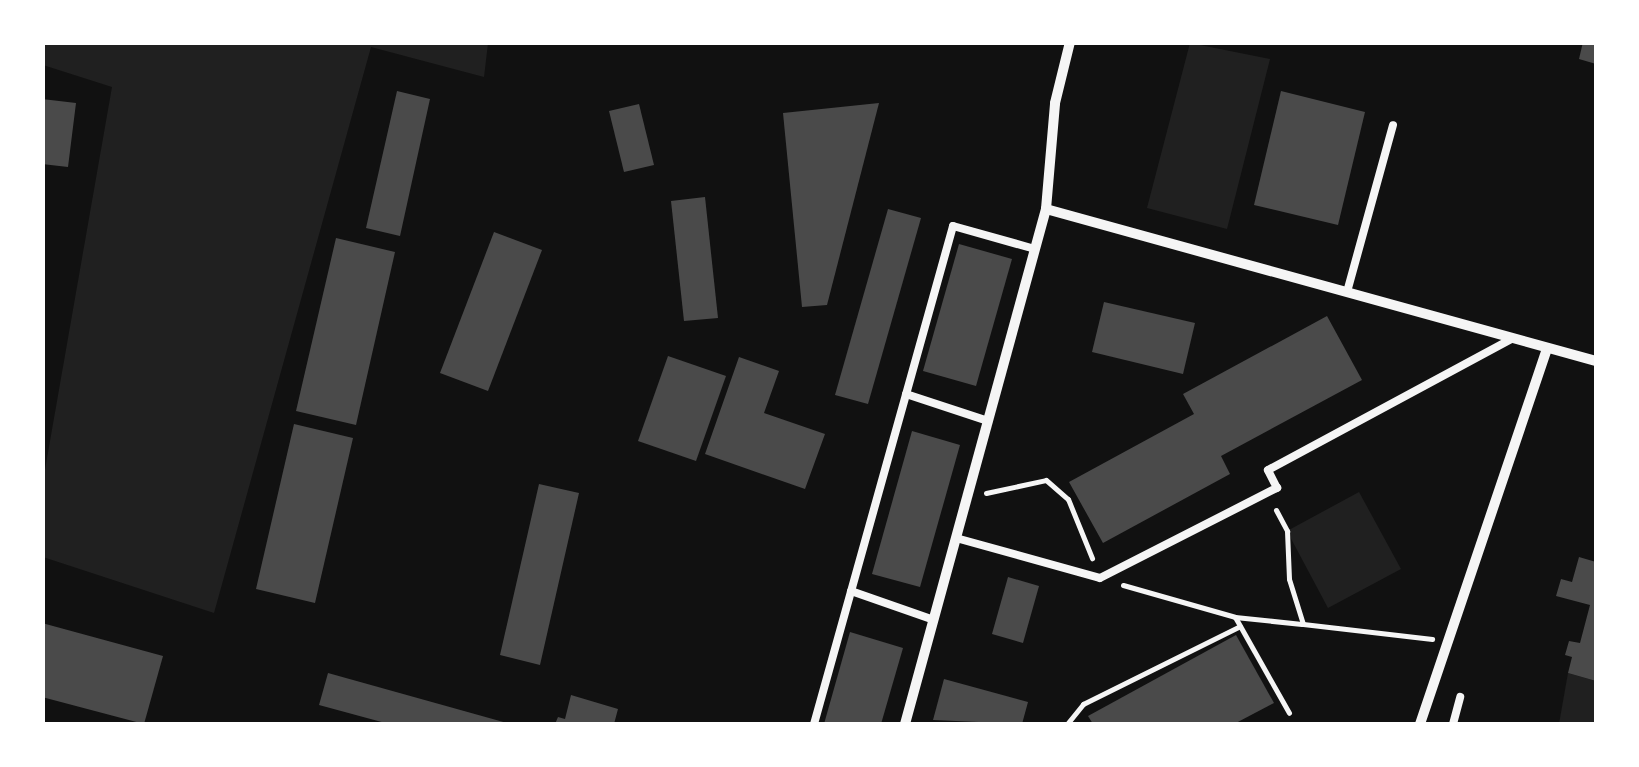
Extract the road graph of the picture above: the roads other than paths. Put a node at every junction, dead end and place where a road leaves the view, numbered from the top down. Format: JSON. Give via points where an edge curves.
{"nodes":[{"id":1,"x":1070,"y":42,"type":"edge"},
{"id":2,"x":1393,"y":125,"type":"dead end"},
{"id":3,"x":1046,"y":209,"type":"junction"},
{"id":4,"x":1035,"y":250,"type":"junction"},
{"id":5,"x":1347,"y":292,"type":"junction"},
{"id":6,"x":1513,"y":338,"type":"junction"},
{"id":7,"x":1547,"y":348,"type":"junction"},
{"id":8,"x":1596,"y":362,"type":"edge"},
{"id":9,"x":906,"y":394,"type":"junction"},
{"id":10,"x":988,"y":422,"type":"junction"},
{"id":11,"x":956,"y":538,"type":"junction"},
{"id":12,"x":851,"y":592,"type":"junction"},
{"id":13,"x":934,"y":620,"type":"junction"},
{"id":14,"x":1460,"y":697,"type":"dead end"},
{"id":15,"x":814,"y":724,"type":"edge"},
{"id":16,"x":906,"y":724,"type":"edge"},
{"id":17,"x":1420,"y":724,"type":"edge"},
{"id":18,"x":1453,"y":724,"type":"edge"}],
"edges":[{"from":1,"to":3,"type":"street","via":[[1055,104]]},
{"from":2,"to":5,"type":"lane"},
{"from":3,"to":4,"type":"street"},
{"from":3,"to":5,"type":"street"},
{"from":4,"to":9,"type":"lane","via":[[952,226]]},
{"from":4,"to":10,"type":"street"},
{"from":5,"to":6,"type":"street"},
{"from":6,"to":7,"type":"street"},
{"from":6,"to":11,"type":"lane","via":[[1268,470],[1277,488],[1100,578]]},
{"from":7,"to":8,"type":"street"},
{"from":7,"to":17,"type":"street"},
{"from":9,"to":10,"type":"lane"},
{"from":9,"to":12,"type":"lane"},
{"from":10,"to":11,"type":"street"},
{"from":11,"to":13,"type":"street"},
{"from":12,"to":13,"type":"lane"},
{"from":12,"to":15,"type":"lane"},
{"from":13,"to":16,"type":"street"},
{"from":14,"to":18,"type":"lane"}]}
